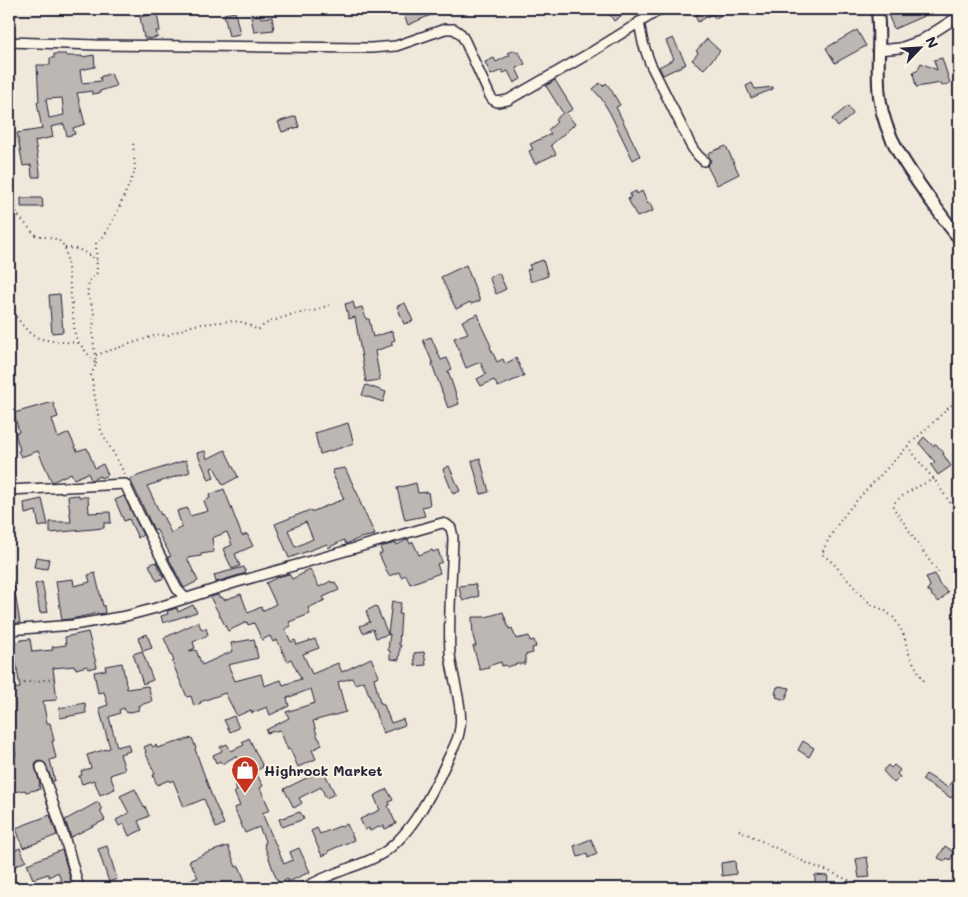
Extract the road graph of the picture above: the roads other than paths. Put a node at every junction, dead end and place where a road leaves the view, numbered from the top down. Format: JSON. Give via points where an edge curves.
{"nodes":[{"id":1,"x":661,"y":9,"type":"edge"},
{"id":2,"x":877,"y":9,"type":"edge"},
{"id":3,"x":959,"y":16,"type":"edge"},
{"id":4,"x":639,"y":22,"type":"junction"},
{"id":5,"x":9,"y":42,"type":"edge"},
{"id":6,"x":878,"y":50,"type":"junction"},
{"id":7,"x":704,"y":162,"type":"dead end"},
{"id":8,"x":959,"y":238,"type":"edge"},
{"id":9,"x":9,"y":490,"type":"edge"},
{"id":10,"x":186,"y":598,"type":"junction"},
{"id":11,"x":9,"y":630,"type":"edge"},
{"id":12,"x":41,"y":767,"type":"dead end"},
{"id":13,"x":79,"y":888,"type":"edge"},
{"id":14,"x":304,"y":888,"type":"edge"}],
"edges":[{"from":1,"to":4,"type":"street"},
{"from":2,"to":6,"type":"street"},
{"from":3,"to":6,"type":"street","via":[[920,41],[900,48]]},
{"from":4,"to":5,"type":"street","via":[[508,100],[497,102],[490,96],[461,34],[454,29],[445,29],[396,46],[371,48]]},
{"from":4,"to":7,"type":"street","via":[[650,63],[690,147]]},
{"from":6,"to":8,"type":"street","via":[[879,100],[889,133],[912,173]]},
{"from":9,"to":10,"type":"street","via":[[125,484],[176,589]]},
{"from":10,"to":11,"type":"street","via":[[126,616]]},
{"from":10,"to":14,"type":"street","via":[[442,524],[451,528],[450,654],[460,712],[460,734],[430,796],[393,845],[377,857]]},
{"from":12,"to":13,"type":"street"}]}
